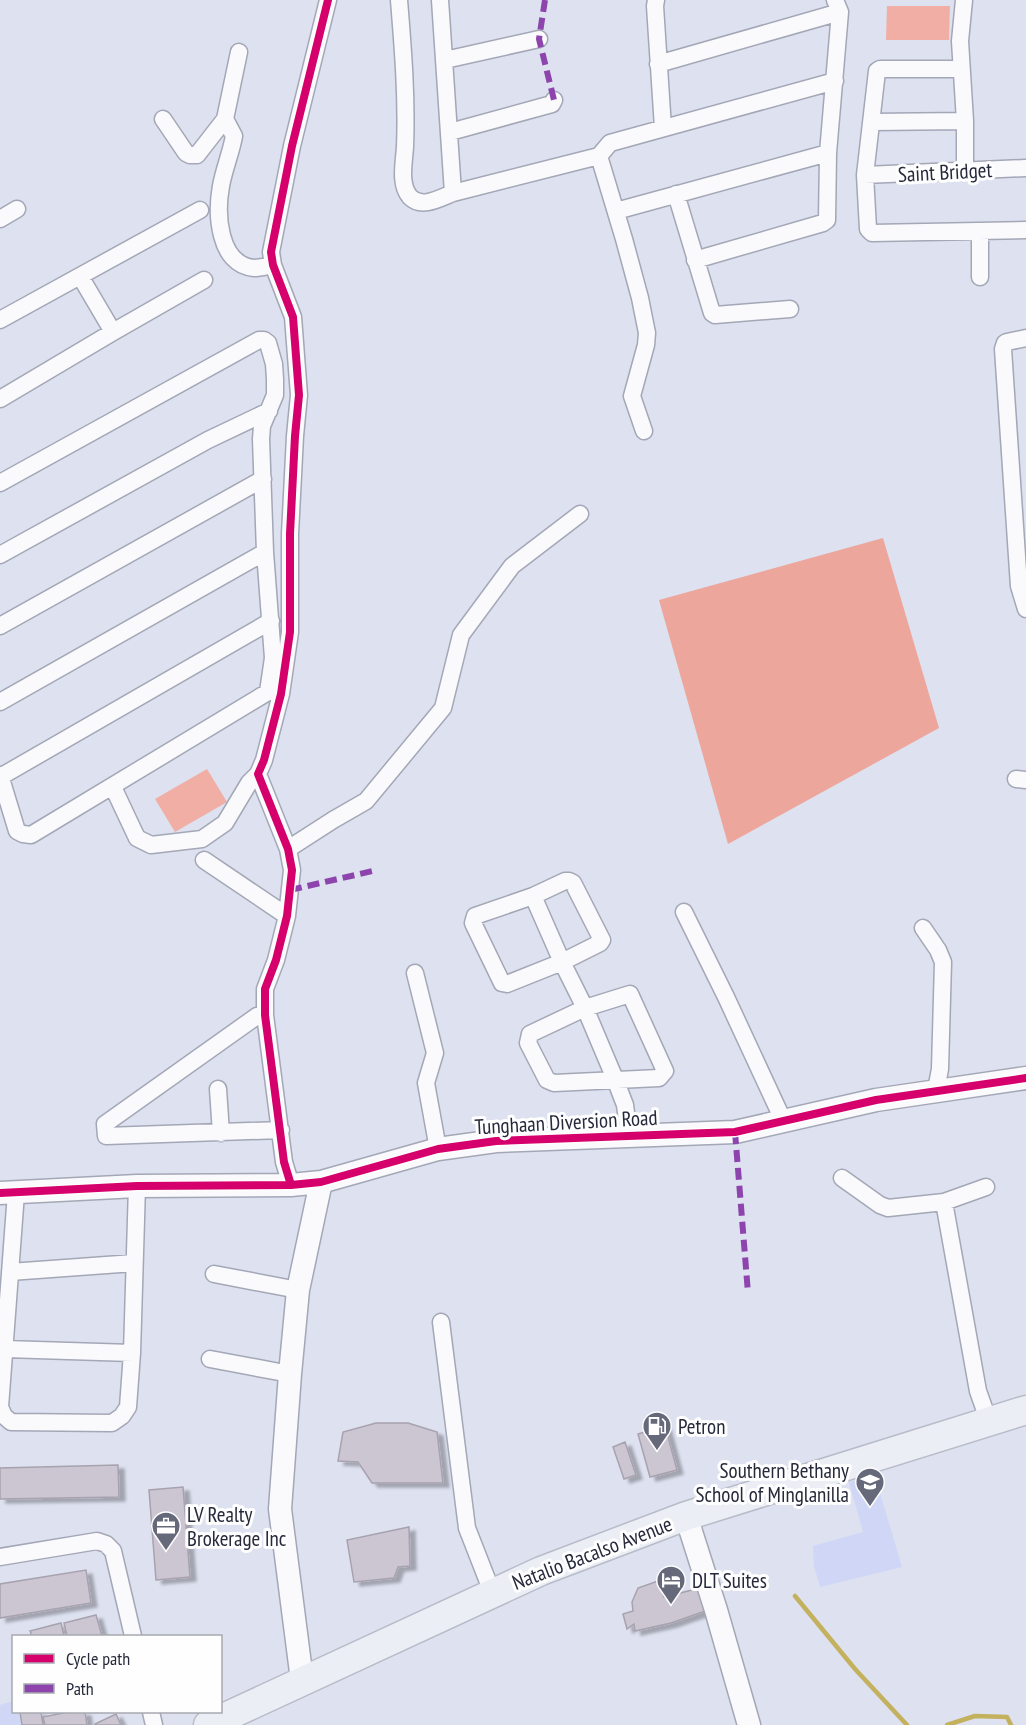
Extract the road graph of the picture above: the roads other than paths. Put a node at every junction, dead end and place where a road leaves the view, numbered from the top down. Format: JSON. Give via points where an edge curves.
{"nodes":[{"id":1,"x":328,"y":0,"type":"edge"},
{"id":2,"x":399,"y":0,"type":"edge"},
{"id":3,"x":440,"y":0,"type":"edge"},
{"id":4,"x":656,"y":0,"type":"edge"},
{"id":5,"x":964,"y":0,"type":"edge"},
{"id":6,"x":838,"y":6,"type":"edge"},
{"id":7,"x":539,"y":39,"type":"dead end"},
{"id":8,"x":239,"y":52,"type":"dead end"},
{"id":9,"x":445,"y":60,"type":"junction"},
{"id":10,"x":658,"y":64,"type":"junction"},
{"id":11,"x":961,"y":69,"type":"junction"},
{"id":12,"x":835,"y":81,"type":"junction"},
{"id":13,"x":554,"y":100,"type":"dead end"},
{"id":14,"x":225,"y":118,"type":"junction"},
{"id":15,"x":164,"y":119,"type":"dead end"},
{"id":16,"x":964,"y":121,"type":"junction"},
{"id":17,"x":871,"y":122,"type":"junction"},
{"id":18,"x":663,"y":128,"type":"junction"},
{"id":19,"x":450,"y":132,"type":"junction"},
{"id":20,"x":828,"y":153,"type":"junction"},
{"id":21,"x":599,"y":156,"type":"junction"},
{"id":22,"x":1026,"y":168,"type":"edge"},
{"id":23,"x":965,"y":171,"type":"junction"},
{"id":24,"x":865,"y":175,"type":"junction"},
{"id":25,"x":453,"y":193,"type":"junction"},
{"id":26,"x":676,"y":194,"type":"junction"},
{"id":27,"x":17,"y":208,"type":"dead end"},
{"id":28,"x":200,"y":210,"type":"dead end"},
{"id":29,"x":616,"y":211,"type":"junction"},
{"id":30,"x":0,"y":219,"type":"edge"},
{"id":31,"x":1026,"y":230,"type":"edge"},
{"id":32,"x":980,"y":231,"type":"junction"},
{"id":33,"x":695,"y":260,"type":"junction"},
{"id":34,"x":273,"y":266,"type":"junction"},
{"id":35,"x":80,"y":276,"type":"junction"},
{"id":36,"x":980,"y":277,"type":"dead end"},
{"id":37,"x":204,"y":280,"type":"dead end"},
{"id":38,"x":790,"y":309,"type":"dead end"},
{"id":39,"x":0,"y":320,"type":"edge"},
{"id":40,"x":112,"y":332,"type":"junction"},
{"id":41,"x":1026,"y":338,"type":"edge"},
{"id":42,"x":0,"y":399,"type":"edge"},
{"id":43,"x":268,"y":411,"type":"junction"},
{"id":44,"x":644,"y":431,"type":"dead end"},
{"id":45,"x":263,"y":479,"type":"junction"},
{"id":46,"x":0,"y":483,"type":"edge"},
{"id":47,"x":580,"y":514,"type":"dead end"},
{"id":48,"x":265,"y":552,"type":"junction"},
{"id":49,"x":0,"y":555,"type":"edge"},
{"id":50,"x":1026,"y":609,"type":"edge"},
{"id":51,"x":271,"y":621,"type":"junction"},
{"id":52,"x":0,"y":626,"type":"edge"},
{"id":53,"x":0,"y":702,"type":"edge"},
{"id":54,"x":258,"y":774,"type":"junction"},
{"id":55,"x":0,"y":776,"type":"edge"},
{"id":56,"x":113,"y":787,"type":"junction"},
{"id":57,"x":288,"y":849,"type":"junction"},
{"id":58,"x":204,"y":860,"type":"dead end"},
{"id":59,"x":533,"y":896,"type":"junction"},
{"id":60,"x":684,"y":912,"type":"dead end"},
{"id":61,"x":287,"y":916,"type":"junction"},
{"id":62,"x":923,"y":928,"type":"dead end"},
{"id":63,"x":562,"y":962,"type":"junction"},
{"id":64,"x":415,"y":973,"type":"dead end"},
{"id":65,"x":585,"y":1008,"type":"junction"},
{"id":66,"x":265,"y":1015,"type":"junction"},
{"id":67,"x":1026,"y":1078,"type":"edge"},
{"id":68,"x":615,"y":1079,"type":"junction"},
{"id":69,"x":218,"y":1089,"type":"dead end"},
{"id":70,"x":936,"y":1090,"type":"junction"},
{"id":71,"x":783,"y":1120,"type":"junction"},
{"id":72,"x":281,"y":1130,"type":"junction"},
{"id":73,"x":221,"y":1133,"type":"junction"},
{"id":74,"x":629,"y":1135,"type":"junction"},
{"id":75,"x":438,"y":1149,"type":"junction"},
{"id":76,"x":842,"y":1178,"type":"dead end"},
{"id":77,"x":321,"y":1182,"type":"junction"},
{"id":78,"x":291,"y":1185,"type":"junction"},
{"id":79,"x":138,"y":1186,"type":"junction"},
{"id":80,"x":986,"y":1187,"type":"dead end"},
{"id":81,"x":8,"y":1193,"type":"edge"},
{"id":82,"x":944,"y":1202,"type":"junction"},
{"id":83,"x":134,"y":1263,"type":"junction"},
{"id":84,"x":10,"y":1272,"type":"junction"},
{"id":85,"x":214,"y":1274,"type":"dead end"},
{"id":86,"x":298,"y":1290,"type":"junction"},
{"id":87,"x":441,"y":1322,"type":"dead end"},
{"id":88,"x":5,"y":1349,"type":"junction"},
{"id":89,"x":132,"y":1353,"type":"junction"},
{"id":90,"x":210,"y":1359,"type":"dead end"},
{"id":91,"x":290,"y":1374,"type":"junction"},
{"id":92,"x":1026,"y":1410,"type":"edge"},
{"id":93,"x":989,"y":1422,"type":"junction"},
{"id":94,"x":686,"y":1516,"type":"junction"},
{"id":95,"x":0,"y":1557,"type":"edge"},
{"id":96,"x":492,"y":1592,"type":"junction"},
{"id":97,"x":133,"y":1635,"type":"edge"},
{"id":98,"x":302,"y":1680,"type":"junction"},
{"id":99,"x":208,"y":1725,"type":"edge"},
{"id":100,"x":749,"y":1725,"type":"edge"}],
"edges":[{"from":1,"to":34,"type":"street","via":[[292,146],[271,252]]},
{"from":2,"to":25,"type":"street","via":[[407,114],[405,187],[419,202]]},
{"from":3,"to":9,"type":"street"},
{"from":4,"to":10,"type":"street"},
{"from":5,"to":11,"type":"street"},
{"from":6,"to":10,"type":"street"},
{"from":6,"to":12,"type":"street"},
{"from":7,"to":9,"type":"street"},
{"from":8,"to":14,"type":"street"},
{"from":9,"to":19,"type":"street"},
{"from":10,"to":18,"type":"street"},
{"from":11,"to":16,"type":"street"},
{"from":11,"to":17,"type":"street","via":[[880,69],[876,73]]},
{"from":12,"to":18,"type":"street"},
{"from":12,"to":20,"type":"street"},
{"from":13,"to":19,"type":"street"},
{"from":14,"to":15,"type":"street","via":[[193,156],[186,153]]},
{"from":14,"to":34,"type":"street","via":[[234,136],[221,185],[219,210],[224,246],[243,265]]},
{"from":16,"to":17,"type":"street"},
{"from":16,"to":23,"type":"street"},
{"from":17,"to":24,"type":"street"},
{"from":18,"to":21,"type":"street","via":[[610,143]]},
{"from":19,"to":25,"type":"street"},
{"from":20,"to":26,"type":"street"},
{"from":20,"to":33,"type":"street","via":[[824,223]]},
{"from":21,"to":25,"type":"street"},
{"from":21,"to":29,"type":"street"},
{"from":22,"to":23,"type":"street","name":"Saint Bridget"},
{"from":23,"to":24,"type":"street","name":"Saint Bridget"},
{"from":24,"to":32,"type":"street","via":[[870,233]]},
{"from":26,"to":29,"type":"street"},
{"from":26,"to":33,"type":"street"},
{"from":27,"to":30,"type":"street"},
{"from":28,"to":35,"type":"street"},
{"from":29,"to":44,"type":"street","via":[[647,333],[632,396]]},
{"from":31,"to":32,"type":"street"},
{"from":32,"to":36,"type":"street"},
{"from":33,"to":38,"type":"street","via":[[713,314]]},
{"from":34,"to":54,"type":"street","via":[[293,317],[299,395],[290,534],[290,632],[281,694]]},
{"from":35,"to":39,"type":"street"},
{"from":35,"to":40,"type":"street"},
{"from":37,"to":40,"type":"street"},
{"from":40,"to":42,"type":"street"},
{"from":41,"to":50,"type":"street","via":[[1005,343],[1004,349],[1019,586]]},
{"from":43,"to":45,"type":"street","via":[[262,426]]},
{"from":43,"to":46,"type":"street","via":[[275,395],[274,364],[268,343],[259,340]]},
{"from":43,"to":49,"type":"street"},
{"from":45,"to":48,"type":"street"},
{"from":45,"to":52,"type":"street"},
{"from":47,"to":57,"type":"street","via":[[512,566],[461,635],[443,708],[366,801]]},
{"from":48,"to":51,"type":"street"},
{"from":48,"to":53,"type":"street"},
{"from":51,"to":55,"type":"street"},
{"from":51,"to":56,"type":"street","via":[[273,658],[268,692]]},
{"from":54,"to":56,"type":"street","via":[[225,824],[202,839],[152,845],[138,838]]},
{"from":54,"to":57,"type":"street"},
{"from":55,"to":56,"type":"street","via":[[17,831],[31,835]]},
{"from":57,"to":61,"type":"street","via":[[291,870]]},
{"from":58,"to":61,"type":"street"},
{"from":59,"to":63,"type":"street"},
{"from":59,"to":63,"type":"street","via":[[571,881],[602,940]]},
{"from":59,"to":63,"type":"street","via":[[475,916],[473,922],[502,983]]},
{"from":60,"to":71,"type":"street"},
{"from":61,"to":66,"type":"street","via":[[265,989]]},
{"from":62,"to":70,"type":"street","via":[[943,962]]},
{"from":63,"to":65,"type":"street"},
{"from":64,"to":75,"type":"street","via":[[435,1053],[426,1083]]},
{"from":65,"to":68,"type":"street"},
{"from":65,"to":68,"type":"street","via":[[530,1034],[528,1043],[551,1083]]},
{"from":65,"to":68,"type":"street","via":[[630,994],[665,1071],[659,1078]]},
{"from":66,"to":72,"type":"street"},
{"from":66,"to":73,"type":"street","via":[[257,1016],[105,1124],[106,1136]]},
{"from":67,"to":70,"type":"street","name":"Tunghaan Diversion Road"},
{"from":68,"to":74,"type":"street","via":[[625,1104]]},
{"from":69,"to":73,"type":"street"},
{"from":70,"to":71,"type":"street","name":"Tunghaan Diversion Road"},
{"from":71,"to":74,"type":"street","name":"Tunghaan Diversion Road","via":[[735,1132]]},
{"from":72,"to":73,"type":"street"},
{"from":72,"to":78,"type":"street"},
{"from":74,"to":75,"type":"street","name":"Tunghaan Diversion Road","via":[[496,1141]]},
{"from":75,"to":77,"type":"street","name":"Tunghaan Diversion Road"},
{"from":76,"to":82,"type":"street","via":[[884,1207]]},
{"from":77,"to":78,"type":"street","name":"Tunghaan Diversion Road"},
{"from":77,"to":86,"type":"street"},
{"from":78,"to":79,"type":"street","name":"Tunghaan Diversion Road"},
{"from":79,"to":81,"type":"street","name":"Tunghaan Diversion Road"},
{"from":79,"to":83,"type":"street"},
{"from":80,"to":82,"type":"street"},
{"from":81,"to":84,"type":"street"},
{"from":82,"to":93,"type":"street","via":[[978,1390]]},
{"from":83,"to":84,"type":"street"},
{"from":83,"to":89,"type":"street"},
{"from":84,"to":88,"type":"street"},
{"from":85,"to":86,"type":"street"},
{"from":86,"to":91,"type":"street"},
{"from":87,"to":96,"type":"street","via":[[467,1528]]},
{"from":88,"to":89,"type":"street"},
{"from":88,"to":89,"type":"street","via":[[0,1407],[11,1422],[112,1423],[128,1407]]},
{"from":90,"to":91,"type":"street"},
{"from":91,"to":98,"type":"street","via":[[280,1509]]},
{"from":92,"to":93,"type":"highway","name":"Natalio Bacalso Avenue"},
{"from":93,"to":94,"type":"highway","name":"Natalio Bacalso Avenue"},
{"from":94,"to":96,"type":"highway","name":"Natalio Bacalso Avenue"},
{"from":94,"to":100,"type":"street"},
{"from":95,"to":97,"type":"street","via":[[97,1541],[106,1544],[112,1551]]},
{"from":96,"to":98,"type":"highway","name":"Natalio Bacalso Avenue"},
{"from":98,"to":99,"type":"highway","name":"Natalio Bacalso Avenue"}]}
